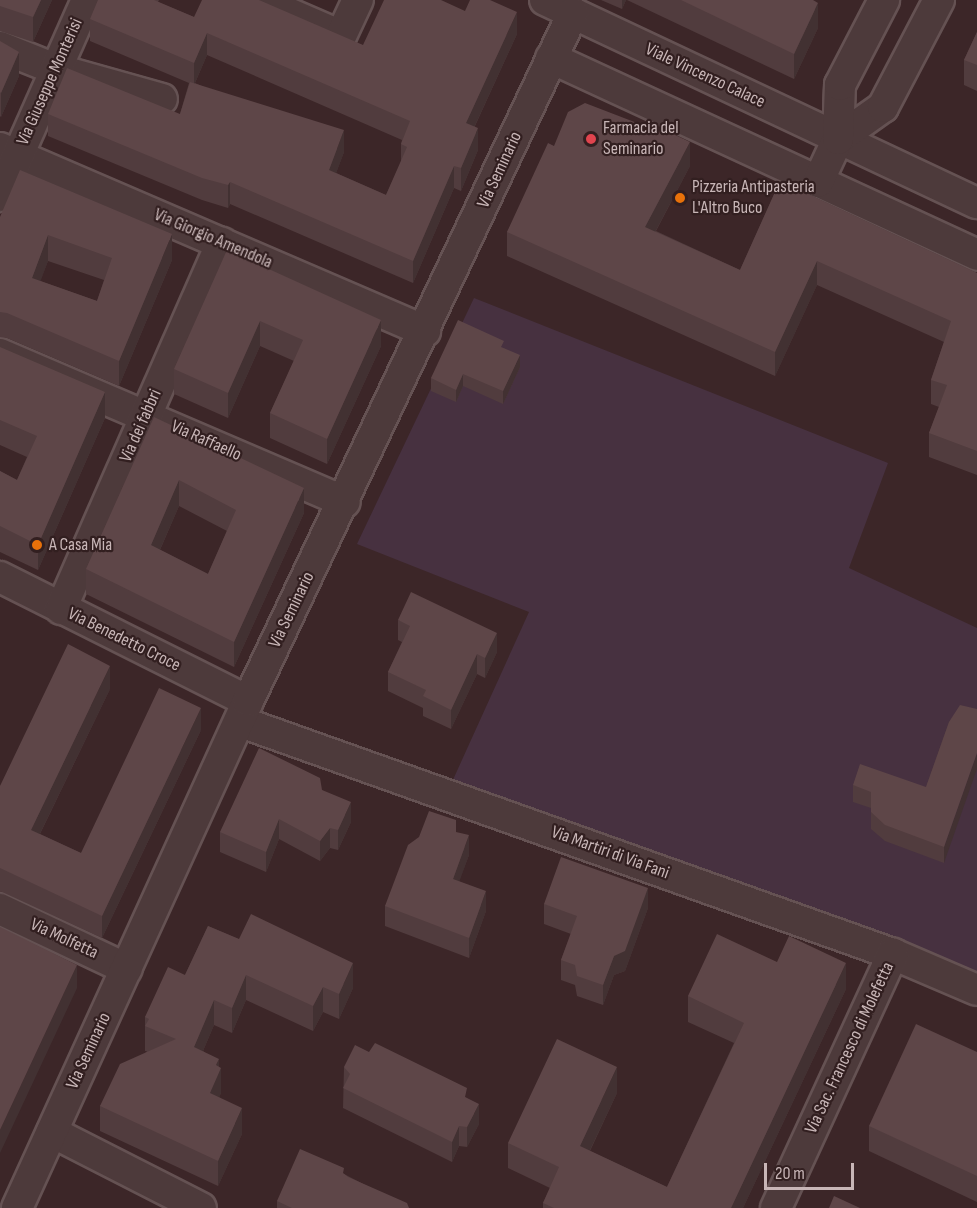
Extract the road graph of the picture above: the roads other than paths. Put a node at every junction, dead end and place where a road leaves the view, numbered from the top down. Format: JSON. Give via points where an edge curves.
{"nodes":[{"id":1,"x":87,"y":0,"type":"edge"},
{"id":2,"x":258,"y":0,"type":"edge"},
{"id":3,"x":358,"y":0,"type":"edge"},
{"id":4,"x":544,"y":0,"type":"edge"},
{"id":5,"x":884,"y":0,"type":"edge"},
{"id":6,"x":939,"y":0,"type":"edge"},
{"id":7,"x":573,"y":13,"type":"junction"},
{"id":8,"x":0,"y":47,"type":"edge"},
{"id":9,"x":551,"y":58,"type":"junction"},
{"id":10,"x":55,"y":69,"type":"junction"},
{"id":11,"x":162,"y":99,"type":"dead end"},
{"id":12,"x":838,"y":140,"type":"junction"},
{"id":13,"x":9,"y":151,"type":"edge"},
{"id":14,"x":818,"y":182,"type":"junction"},
{"id":15,"x":0,"y":196,"type":"edge"},
{"id":16,"x":977,"y":203,"type":"edge"},
{"id":17,"x":222,"y":243,"type":"junction"},
{"id":18,"x":977,"y":255,"type":"edge"},
{"id":19,"x":425,"y":331,"type":"junction"},
{"id":20,"x":0,"y":354,"type":"edge"},
{"id":21,"x":146,"y":414,"type":"junction"},
{"id":22,"x":345,"y":502,"type":"junction"},
{"id":23,"x":0,"y":577,"type":"edge"},
{"id":24,"x":61,"y":609,"type":"junction"},
{"id":25,"x":244,"y":712,"type":"junction"},
{"id":26,"x":0,"y":909,"type":"edge"},
{"id":27,"x":893,"y":954,"type":"junction"},
{"id":28,"x":127,"y":969,"type":"junction"},
{"id":29,"x":977,"y":990,"type":"edge"},
{"id":30,"x":52,"y":1132,"type":"junction"},
{"id":31,"x":16,"y":1208,"type":"edge"},
{"id":32,"x":201,"y":1208,"type":"edge"},
{"id":33,"x":776,"y":1208,"type":"edge"}],
"edges":[{"from":1,"to":10,"type":"street","name":"Via Giuseppe Monterisi"},
{"from":2,"to":3,"type":"street","via":[[341,36]]},
{"from":4,"to":7,"type":"street","name":"Viale Vincenzo Calace"},
{"from":5,"to":12,"type":"street","via":[[840,85]]},
{"from":6,"to":12,"type":"street","via":[[883,107]]},
{"from":7,"to":9,"type":"street","name":"Via Seminario"},
{"from":7,"to":12,"type":"street","name":"Viale Vincenzo Calace"},
{"from":8,"to":10,"type":"street"},
{"from":9,"to":14,"type":"street"},
{"from":9,"to":19,"type":"street","name":"Via Seminario"},
{"from":10,"to":11,"type":"street"},
{"from":10,"to":13,"type":"street","name":"Via Giuseppe Monterisi"},
{"from":12,"to":14,"type":"street"},
{"from":12,"to":16,"type":"street","name":"Viale Vincenzo Calace"},
{"from":13,"to":15,"type":"street","name":"Via Giuseppe Monterisi"},
{"from":13,"to":17,"type":"street","name":"Via Giorgio Amendola"},
{"from":14,"to":18,"type":"street"},
{"from":17,"to":19,"type":"street","name":"Via Giorgio Amendola"},
{"from":17,"to":21,"type":"street","name":"Via dei fabbri"},
{"from":19,"to":22,"type":"street","name":"Via Seminario"},
{"from":20,"to":21,"type":"street","name":"Via Raffaello"},
{"from":21,"to":22,"type":"street","name":"Via Raffaello"},
{"from":21,"to":24,"type":"street","name":"Via dei fabbri"},
{"from":22,"to":25,"type":"street","name":"Via Seminario"},
{"from":23,"to":24,"type":"street","name":"Via Benedetto Croce"},
{"from":24,"to":25,"type":"street","name":"Via Benedetto Croce"},
{"from":25,"to":27,"type":"street","name":"Via Martiri di Via Fani"},
{"from":25,"to":28,"type":"street","name":"Via Seminario"},
{"from":26,"to":28,"type":"street","name":"Via Molfetta"},
{"from":27,"to":29,"type":"street","name":"Via Martiri di Via Fani"},
{"from":27,"to":33,"type":"street","name":"Via Sac. Francesco di Molefetta"},
{"from":28,"to":30,"type":"street","name":"Via Seminario"},
{"from":30,"to":31,"type":"street","name":"Via Seminario"},
{"from":30,"to":32,"type":"street"}]}
